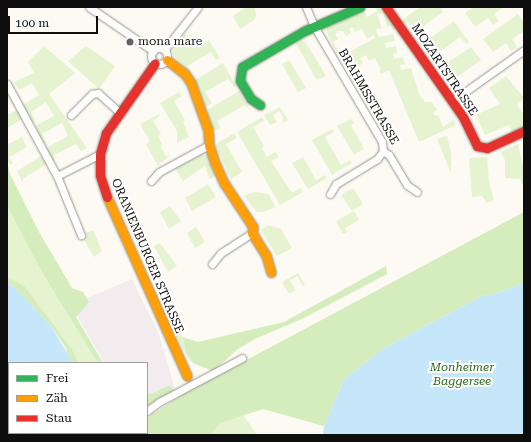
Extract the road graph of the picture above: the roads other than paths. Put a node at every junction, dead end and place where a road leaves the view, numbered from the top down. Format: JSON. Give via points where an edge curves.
{"nodes":[{"id":1,"x":89,"y":7,"type":"edge"},
{"id":2,"x":198,"y":7,"type":"edge"},
{"id":3,"x":306,"y":7,"type":"edge"},
{"id":4,"x":360,"y":7,"type":"edge"},
{"id":5,"x":386,"y":7,"type":"edge"},
{"id":6,"x":314,"y":26,"type":"junction"},
{"id":7,"x":165,"y":50,"type":"junction"},
{"id":8,"x":524,"y":50,"type":"edge"},
{"id":9,"x":153,"y":51,"type":"junction"},
{"id":10,"x":167,"y":60,"type":"junction"},
{"id":11,"x":155,"y":63,"type":"junction"},
{"id":12,"x":7,"y":84,"type":"edge"},
{"id":13,"x":452,"y":101,"type":"junction"},
{"id":14,"x":260,"y":105,"type":"dead end"},
{"id":15,"x":120,"y":113,"type":"junction"},
{"id":16,"x":71,"y":115,"type":"dead end"},
{"id":17,"x":524,"y":131,"type":"edge"},
{"id":18,"x":209,"y":144,"type":"junction"},
{"id":19,"x":383,"y":151,"type":"junction"},
{"id":20,"x":100,"y":154,"type":"junction"},
{"id":21,"x":57,"y":176,"type":"junction"},
{"id":22,"x":151,"y":181,"type":"dead end"},
{"id":23,"x":416,"y":192,"type":"dead end"},
{"id":24,"x":330,"y":194,"type":"dead end"},
{"id":25,"x":252,"y":233,"type":"junction"},
{"id":26,"x":81,"y":235,"type":"dead end"},
{"id":27,"x":212,"y":264,"type":"dead end"},
{"id":28,"x":271,"y":272,"type":"dead end"},
{"id":29,"x":242,"y":358,"type":"dead end"},
{"id":30,"x":186,"y":376,"type":"dead end"},
{"id":31,"x":148,"y":410,"type":"edge"}],
"edges":[{"from":1,"to":9,"type":"street"},
{"from":2,"to":7,"type":"street"},
{"from":3,"to":6,"type":"street","name":"BRAHMSSTRASSE"},
{"from":4,"to":6,"type":"street"},
{"from":5,"to":13,"type":"street","name":"MOZARTSTRASSE"},
{"from":6,"to":14,"type":"street","via":[[241,68],[240,81],[251,99]]},
{"from":6,"to":19,"type":"street","name":"BRAHMSSTRASSE","via":[[382,142]]},
{"from":7,"to":9,"type":"street","via":[[159,48]]},
{"from":7,"to":10,"type":"street"},
{"from":8,"to":13,"type":"street"},
{"from":9,"to":11,"type":"street","via":[[151,56]]},
{"from":10,"to":11,"type":"street","via":[[162,64]]},
{"from":10,"to":18,"type":"street","via":[[185,74],[191,83],[208,130]]},
{"from":11,"to":15,"type":"street","name":"ORANIENBURGER STRASSE"},
{"from":12,"to":21,"type":"street"},
{"from":13,"to":17,"type":"street","name":"MOZARTSTRASSE","via":[[477,146],[482,148]]},
{"from":15,"to":16,"type":"street","via":[[98,93],[92,94]]},
{"from":15,"to":20,"type":"street","name":"ORANIENBURGER STRASSE","via":[[106,133]]},
{"from":18,"to":22,"type":"street","via":[[159,172]]},
{"from":18,"to":25,"type":"street","via":[[222,179],[253,227]]},
{"from":19,"to":23,"type":"street","name":"BRAHMSSTRASSE","via":[[389,155],[407,185]]},
{"from":19,"to":24,"type":"street","via":[[377,159],[336,184]]},
{"from":20,"to":21,"type":"street"},
{"from":20,"to":30,"type":"street","name":"ORANIENBURGER STRASSE","via":[[104,190]]},
{"from":21,"to":26,"type":"street"},
{"from":25,"to":27,"type":"street","via":[[221,253]]},
{"from":25,"to":28,"type":"street","via":[[266,256]]},
{"from":29,"to":31,"type":"street"}]}
